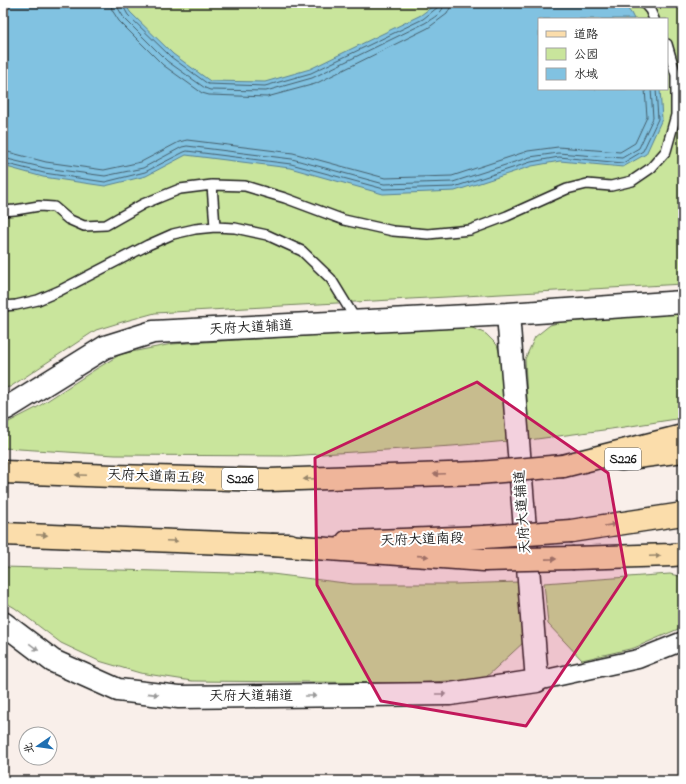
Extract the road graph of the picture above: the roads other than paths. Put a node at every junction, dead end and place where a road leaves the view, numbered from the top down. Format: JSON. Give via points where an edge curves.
{"nodes":[{"id":1,"x":644,"y":3,"type":"edge"},
{"id":2,"x":654,"y":18,"type":"edge"},
{"id":3,"x":668,"y":47,"type":"edge"},
{"id":4,"x":212,"y":185,"type":"junction"},
{"id":5,"x":3,"y":211,"type":"edge"},
{"id":6,"x":216,"y":227,"type":"junction"},
{"id":7,"x":683,"y":302,"type":"edge"},
{"id":8,"x":3,"y":306,"type":"edge"},
{"id":9,"x":508,"y":314,"type":"junction"},
{"id":10,"x":357,"y":322,"type":"junction"},
{"id":11,"x":3,"y":409,"type":"edge"},
{"id":12,"x":683,"y":436,"type":"edge"},
{"id":13,"x":683,"y":451,"type":"edge"},
{"id":14,"x":563,"y":466,"type":"junction"},
{"id":15,"x":3,"y":472,"type":"edge"},
{"id":16,"x":683,"y":514,"type":"edge"},
{"id":17,"x":3,"y":534,"type":"edge"},
{"id":18,"x":272,"y":545,"type":"junction"},
{"id":19,"x":683,"y":554,"type":"edge"},
{"id":20,"x":3,"y":623,"type":"edge"},
{"id":21,"x":683,"y":641,"type":"edge"},
{"id":22,"x":537,"y":681,"type":"junction"}],
"edges":[{"from":1,"to":2,"type":"lane"},
{"from":3,"to":4,"type":"lane","via":[[676,75],[676,115],[666,151],[651,168],[632,181],[611,186],[587,184],[567,189],[470,230],[428,234],[394,231],[344,220],[245,186]]},
{"from":4,"to":5,"type":"lane","via":[[180,189],[143,204],[106,225],[84,226],[68,219],[54,207],[39,206]]},
{"from":4,"to":6,"type":"lane"},
{"from":6,"to":8,"type":"lane","via":[[173,234],[38,300]]},
{"from":6,"to":10,"type":"lane","via":[[267,235],[302,251],[331,278]]},
{"from":7,"to":9,"type":"street"},
{"from":9,"to":10,"type":"street","name":"天府大道辅道"},
{"from":9,"to":22,"type":"street","name":"天府大道辅道"},
{"from":10,"to":11,"type":"street","name":"天府大道辅道","via":[[153,332],[105,347]]},
{"from":12,"to":14,"type":"main road"},
{"from":13,"to":14,"type":"main road","number":"S226"},
{"from":14,"to":15,"type":"main road","name":"天府大道南五段","number":"S226","one_way":true,"bridge":true,"via":[[478,473],[269,480]]},
{"from":18,"to":16,"type":"main road","name":"天府大道南段","one_way":true,"bridge":true,"via":[[571,531]]},
{"from":17,"to":18,"type":"main road","one_way":true},
{"from":18,"to":19,"type":"main road","one_way":true,"bridge":true,"via":[[484,560]]},
{"from":20,"to":22,"type":"street","name":"天府大道辅道","one_way":true,"via":[[53,662],[118,690],[179,697],[450,694]]},
{"from":21,"to":22,"type":"street","via":[[638,659]]}]}
